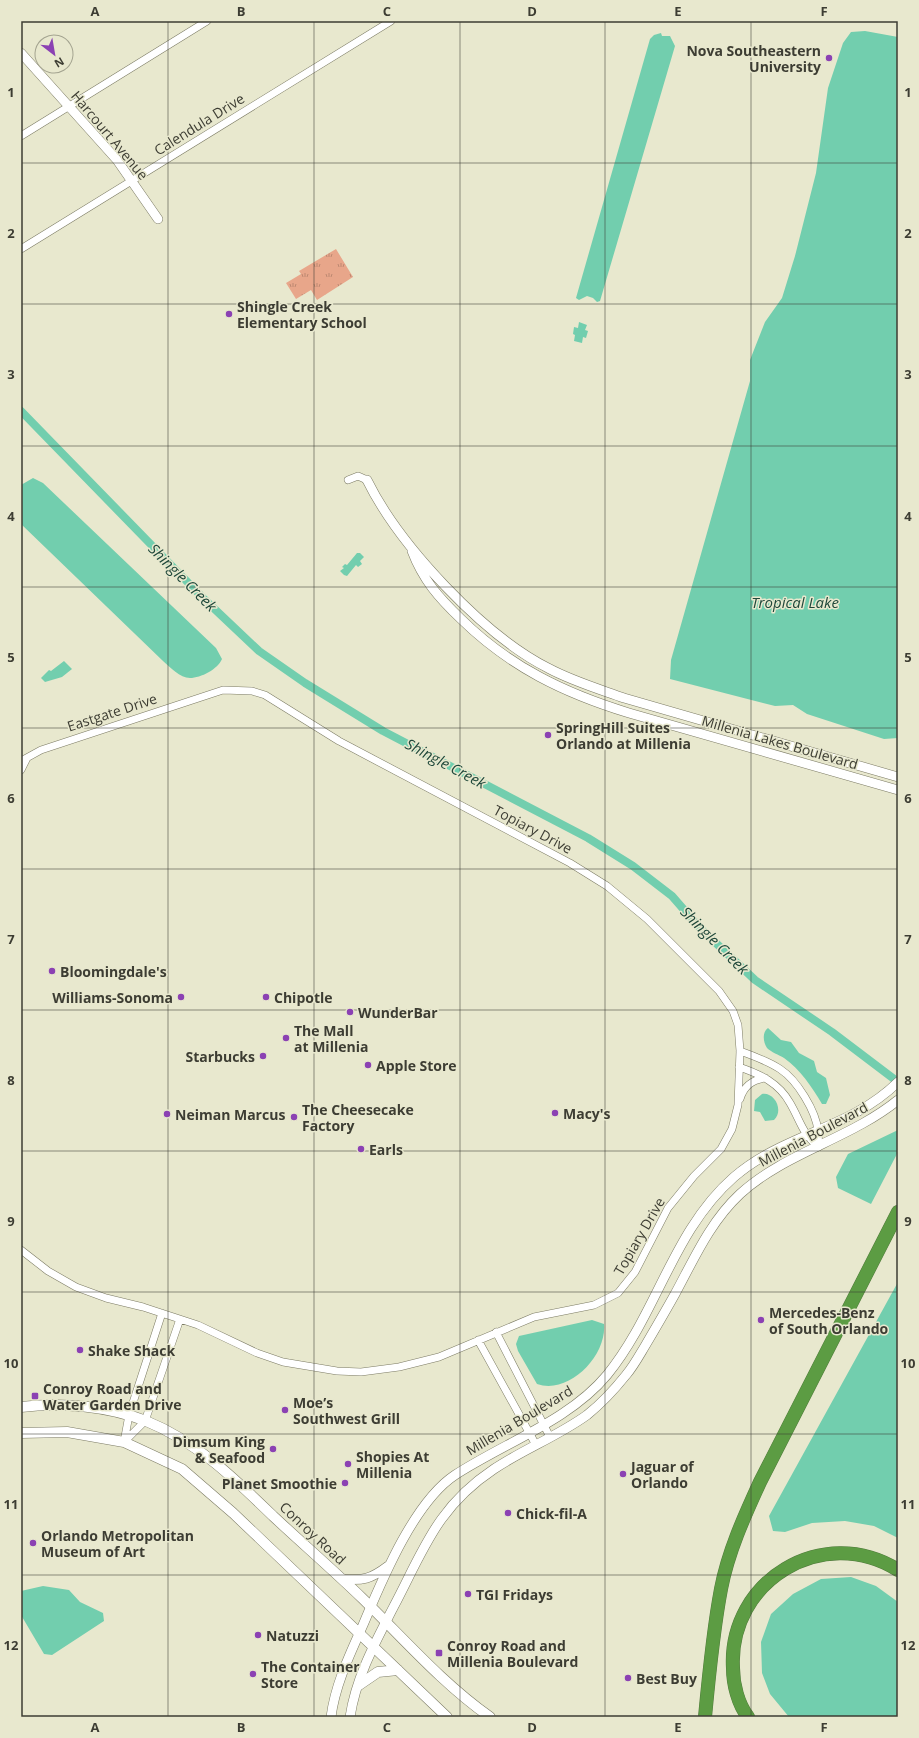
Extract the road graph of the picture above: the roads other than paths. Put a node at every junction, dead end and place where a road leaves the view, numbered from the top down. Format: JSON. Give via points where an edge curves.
{"nodes":[{"id":1,"x":207,"y":21,"type":"edge"},
{"id":2,"x":391,"y":21,"type":"edge"},
{"id":3,"x":21,"y":53,"type":"edge"},
{"id":4,"x":68,"y":106,"type":"junction"},
{"id":5,"x":21,"y":136,"type":"edge"},
{"id":6,"x":132,"y":180,"type":"junction"},
{"id":7,"x":158,"y":219,"type":"dead end"},
{"id":8,"x":21,"y":250,"type":"edge"},
{"id":9,"x":348,"y":480,"type":"dead end"},
{"id":10,"x":367,"y":480,"type":"joint"},
{"id":11,"x":410,"y":546,"type":"junction"},
{"id":12,"x":207,"y":694,"type":"joint"},
{"id":13,"x":24,"y":760,"type":"edge"},
{"id":14,"x":21,"y":770,"type":"edge"},
{"id":15,"x":898,"y":777,"type":"edge"},
{"id":16,"x":898,"y":790,"type":"edge"},
{"id":17,"x":740,"y":1051,"type":"junction"},
{"id":18,"x":739,"y":1067,"type":"junction"},
{"id":19,"x":765,"y":1078,"type":"junction"},
{"id":20,"x":898,"y":1082,"type":"edge"},
{"id":21,"x":898,"y":1100,"type":"edge"},
{"id":22,"x":738,"y":1105,"type":"junction"},
{"id":23,"x":818,"y":1131,"type":"junction"},
{"id":24,"x":806,"y":1136,"type":"junction"},
{"id":25,"x":818,"y":1147,"type":"junction"},
{"id":26,"x":898,"y":1212,"type":"edge"},
{"id":27,"x":21,"y":1250,"type":"edge"},
{"id":28,"x":162,"y":1313,"type":"junction"},
{"id":29,"x":180,"y":1319,"type":"junction"},
{"id":30,"x":496,"y":1332,"type":"junction"},
{"id":31,"x":478,"y":1340,"type":"junction"},
{"id":32,"x":21,"y":1407,"type":"edge"},
{"id":33,"x":129,"y":1415,"type":"junction"},
{"id":34,"x":145,"y":1421,"type":"junction"},
{"id":35,"x":543,"y":1425,"type":"junction"},
{"id":36,"x":528,"y":1432,"type":"junction"},
{"id":37,"x":21,"y":1433,"type":"edge"},
{"id":38,"x":550,"y":1437,"type":"junction"},
{"id":39,"x":124,"y":1442,"type":"junction"},
{"id":40,"x":536,"y":1446,"type":"junction"},
{"id":41,"x":391,"y":1563,"type":"junction"},
{"id":42,"x":898,"y":1570,"type":"edge"},
{"id":43,"x":342,"y":1579,"type":"junction"},
{"id":44,"x":370,"y":1607,"type":"junction"},
{"id":45,"x":385,"y":1622,"type":"junction"},
{"id":46,"x":359,"y":1633,"type":"junction"},
{"id":47,"x":373,"y":1646,"type":"junction"},
{"id":48,"x":398,"y":1670,"type":"junction"},
{"id":49,"x":359,"y":1685,"type":"junction"},
{"id":50,"x":331,"y":1717,"type":"edge"},
{"id":51,"x":350,"y":1717,"type":"edge"},
{"id":52,"x":447,"y":1717,"type":"edge"},
{"id":53,"x":490,"y":1717,"type":"edge"},
{"id":54,"x":705,"y":1717,"type":"edge"},
{"id":55,"x":748,"y":1717,"type":"edge"}],
"edges":[{"from":1,"to":4,"type":"street"},
{"from":2,"to":6,"type":"street","name":"Calendula Drive"},
{"from":3,"to":4,"type":"street","name":"Harcourt Avenue"},
{"from":4,"to":5,"type":"street"},
{"from":4,"to":6,"type":"street","name":"Harcourt Avenue"},
{"from":6,"to":7,"type":"street","name":"Harcourt Avenue"},
{"from":6,"to":8,"type":"street","name":"Calendula Drive"},
{"from":9,"to":10,"type":"street","via":[[358,476]]},
{"from":10,"to":11,"type":"street","name":"Millenia Lakes Boulevard","via":[[376,498]]},
{"from":11,"to":15,"type":"street","name":"Millenia Lakes Boulevard","via":[[483,622],[548,668],[624,698]]},
{"from":11,"to":16,"type":"street","name":"Millenia Lakes Boulevard","via":[[419,570],[450,608],[481,638],[507,658],[553,685],[600,704]]},
{"from":12,"to":13,"type":"street","name":"Eastgate Drive","via":[[41,750]]},
{"from":12,"to":17,"type":"street","name":"Topiary Drive","via":[[238,689],[265,695],[342,743],[590,875],[647,919],[719,991],[733,1011],[738,1024]]},
{"from":13,"to":14,"type":"street","name":"Eastgate Drive"},
{"from":17,"to":18,"type":"street","name":"Topiary Drive"},
{"from":17,"to":23,"type":"street","via":[[771,1063],[790,1078],[803,1094]]},
{"from":18,"to":19,"type":"street"},
{"from":18,"to":22,"type":"street","name":"Topiary Drive"},
{"from":19,"to":22,"type":"street","name":"Topiary Drive","via":[[750,1082],[744,1088]]},
{"from":19,"to":24,"type":"street","via":[[784,1094]]},
{"from":20,"to":23,"type":"street","name":"Millenia Boulevard","via":[[858,1113]]},
{"from":21,"to":25,"type":"street","name":"Millenia Boulevard","via":[[863,1124]]},
{"from":22,"to":30,"type":"street","name":"Topiary Drive","via":[[736,1118],[727,1139],[668,1208],[635,1272],[624,1287],[603,1302],[538,1316]]},
{"from":23,"to":24,"type":"street","name":"Millenia Boulevard"},
{"from":23,"to":25,"type":"street"},
{"from":24,"to":25,"type":"street"},
{"from":24,"to":35,"type":"street","name":"Millenia Boulevard","via":[[763,1156],[718,1192],[689,1231],[622,1356],[589,1394]]},
{"from":25,"to":38,"type":"street","name":"Millenia Boulevard","via":[[764,1175],[728,1206],[707,1234],[630,1371],[610,1395],[586,1416]]},
{"from":26,"to":54,"type":"highway","via":[[760,1482],[730,1553],[721,1588]]},
{"from":27,"to":28,"type":"street","name":"Topiary Drive","via":[[48,1271],[76,1287]]},
{"from":28,"to":29,"type":"street","name":"Topiary Drive"},
{"from":28,"to":33,"type":"street"},
{"from":29,"to":31,"type":"street","name":"Topiary Drive","via":[[283,1362],[337,1371],[381,1370],[418,1363]]},
{"from":29,"to":34,"type":"street"},
{"from":30,"to":31,"type":"street","name":"Topiary Drive"},
{"from":30,"to":35,"type":"street"},
{"from":31,"to":36,"type":"street"},
{"from":32,"to":33,"type":"main road","name":"Conroy Road","via":[[96,1408]]},
{"from":33,"to":34,"type":"main road","name":"Conroy Road"},
{"from":33,"to":39,"type":"street"},
{"from":34,"to":39,"type":"street"},
{"from":34,"to":43,"type":"main road","name":"Conroy Road","via":[[202,1453],[226,1472]]},
{"from":35,"to":36,"type":"street","name":"Millenia Boulevard"},
{"from":35,"to":38,"type":"street"},
{"from":36,"to":40,"type":"street"},
{"from":36,"to":41,"type":"street","name":"Millenia Boulevard","via":[[453,1476],[425,1505]]},
{"from":37,"to":39,"type":"main road","via":[[66,1432]]},
{"from":38,"to":40,"type":"street","name":"Millenia Boulevard"},
{"from":39,"to":46,"type":"main road","via":[[182,1469],[210,1491]]},
{"from":40,"to":45,"type":"street","name":"Millenia Boulevard","via":[[494,1469],[447,1512],[426,1541]]},
{"from":41,"to":43,"type":"street","via":[[377,1575],[365,1580]]},
{"from":41,"to":44,"type":"street","name":"Millenia Boulevard"},
{"from":42,"to":55,"type":"highway","via":[[875,1559],[851,1553],[830,1554],[806,1559],[778,1572],[756,1592],[744,1611],[735,1634],[732,1655],[733,1680]]},
{"from":43,"to":44,"type":"main road","name":"Conroy Road"},
{"from":44,"to":45,"type":"main road","name":"Conroy Road"},
{"from":44,"to":46,"type":"street","name":"Millenia Boulevard"},
{"from":45,"to":47,"type":"street","name":"Millenia Boulevard"},
{"from":45,"to":53,"type":"main road","name":"Conroy Road","via":[[465,1700]]},
{"from":46,"to":47,"type":"main road"},
{"from":46,"to":50,"type":"street","name":"Millenia Boulevard","via":[[342,1676]]},
{"from":47,"to":48,"type":"main road"},
{"from":47,"to":49,"type":"street","name":"Millenia Boulevard"},
{"from":48,"to":49,"type":"main road","via":[[378,1672]]},
{"from":48,"to":52,"type":"main road"},
{"from":49,"to":51,"type":"street","name":"Millenia Boulevard"}]}
